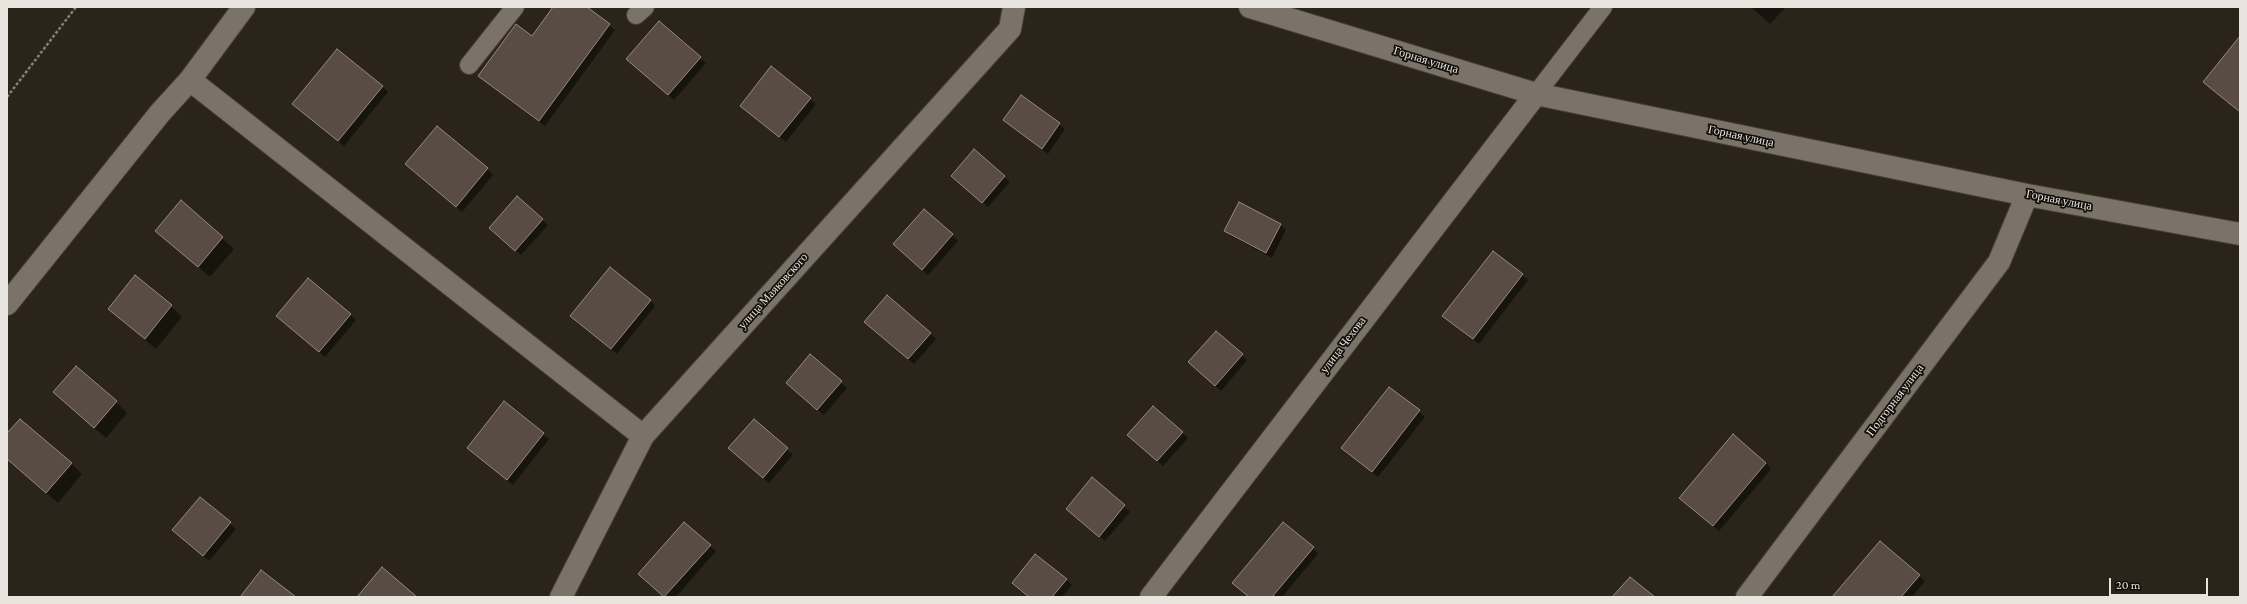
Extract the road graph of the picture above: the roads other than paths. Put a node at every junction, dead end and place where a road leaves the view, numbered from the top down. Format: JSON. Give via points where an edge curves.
{"nodes":[{"id":1,"x":244,"y":7,"type":"edge"},
{"id":2,"x":515,"y":7,"type":"edge"},
{"id":3,"x":1014,"y":7,"type":"edge"},
{"id":4,"x":1250,"y":7,"type":"edge"},
{"id":5,"x":1602,"y":7,"type":"edge"},
{"id":6,"x":470,"y":65,"type":"dead end"},
{"id":7,"x":190,"y":80,"type":"junction"},
{"id":8,"x":1536,"y":94,"type":"junction"},
{"id":9,"x":2027,"y":195,"type":"junction"},
{"id":10,"x":2240,"y":234,"type":"edge"},
{"id":11,"x":7,"y":304,"type":"edge"},
{"id":12,"x":643,"y":436,"type":"junction"},
{"id":13,"x":561,"y":597,"type":"edge"},
{"id":14,"x":1150,"y":597,"type":"edge"},
{"id":15,"x":1747,"y":597,"type":"edge"}],
"edges":[{"from":1,"to":7,"type":"street"},
{"from":2,"to":6,"type":"lane"},
{"from":3,"to":12,"type":"street","name":"улица Маяковского","via":[[1010,29]]},
{"from":4,"to":8,"type":"street","name":"Горная улица"},
{"from":5,"to":8,"type":"lane"},
{"from":7,"to":11,"type":"street","via":[[160,113]]},
{"from":7,"to":12,"type":"street"},
{"from":8,"to":9,"type":"street","name":"Горная улица"},
{"from":8,"to":14,"type":"street","name":"улица Чехова"},
{"from":9,"to":10,"type":"street","name":"Горная улица"},
{"from":9,"to":15,"type":"street","name":"Подгорная улица","via":[[1999,262]]},
{"from":12,"to":13,"type":"street","name":"улица Маяковского"}]}
